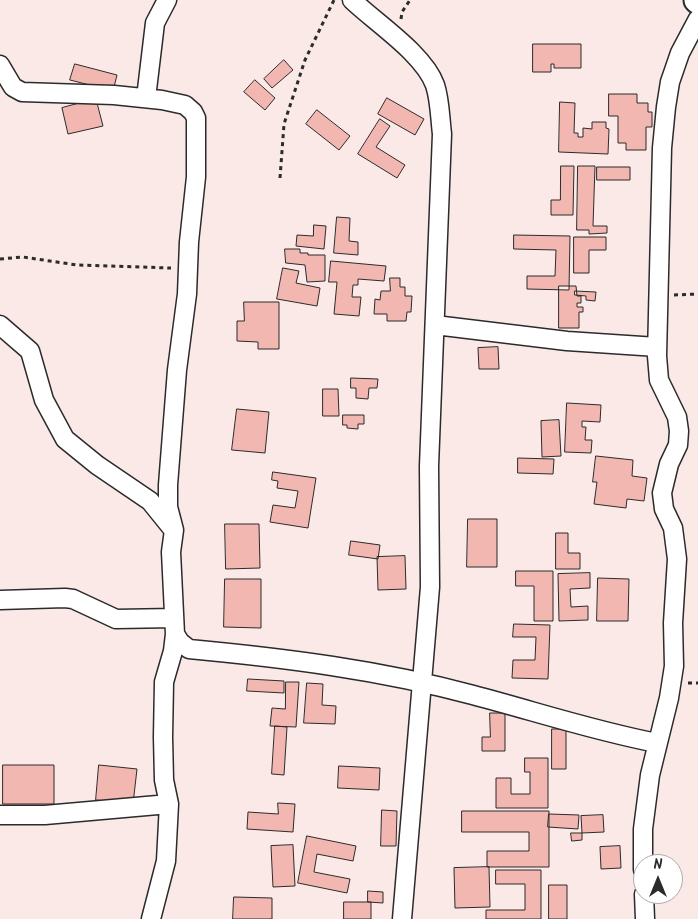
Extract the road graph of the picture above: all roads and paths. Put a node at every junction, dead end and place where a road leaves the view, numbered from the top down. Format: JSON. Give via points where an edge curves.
{"nodes":[{"id":1,"x":167,"y":0,"type":"edge"},
{"id":2,"x":334,"y":0,"type":"edge"},
{"id":3,"x":352,"y":0,"type":"edge"},
{"id":4,"x":698,"y":19,"type":"edge"},
{"id":5,"x":0,"y":65,"type":"edge"},
{"id":6,"x":146,"y":98,"type":"junction"},
{"id":7,"x":280,"y":178,"type":"dead end"},
{"id":8,"x":0,"y":260,"type":"edge"},
{"id":9,"x":188,"y":270,"type":"junction"},
{"id":10,"x":0,"y":325,"type":"edge"},
{"id":11,"x":435,"y":325,"type":"junction"},
{"id":12,"x":657,"y":347,"type":"junction"},
{"id":13,"x":174,"y":530,"type":"junction"},
{"id":14,"x":0,"y":600,"type":"edge"},
{"id":15,"x":174,"y":626,"type":"junction"},
{"id":16,"x":424,"y":684,"type":"junction"},
{"id":17,"x":657,"y":743,"type":"junction"},
{"id":18,"x":169,"y":804,"type":"junction"},
{"id":19,"x":0,"y":815,"type":"edge"},
{"id":20,"x":643,"y":854,"type":"edge"},
{"id":21,"x":644,"y":904,"type":"edge"},
{"id":22,"x":151,"y":919,"type":"edge"},
{"id":23,"x":402,"y":919,"type":"edge"},
{"id":24,"x":645,"y":919,"type":"edge"}],
"edges":[{"from":1,"to":6,"type":"street","via":[[155,23]]},
{"from":2,"to":7,"type":"path","via":[[305,60],[284,124]]},
{"from":3,"to":11,"type":"street","via":[[416,57],[435,85],[442,134]]},
{"from":4,"to":12,"type":"street","via":[[680,53],[666,107]]},
{"from":5,"to":6,"type":"street","via":[[13,87],[22,92]]},
{"from":6,"to":9,"type":"street","via":[[185,105],[196,118],[196,177]]},
{"from":8,"to":9,"type":"path","via":[[23,258],[77,265]]},
{"from":9,"to":13,"type":"street","via":[[169,449],[168,507]]},
{"from":10,"to":13,"type":"street","via":[[30,351],[44,400],[66,439],[97,466],[150,501]]},
{"from":11,"to":12,"type":"street","via":[[567,341]]},
{"from":11,"to":16,"type":"street","via":[[429,466],[430,587]]},
{"from":12,"to":17,"type":"street","via":[[659,380],[677,417],[679,431],[678,445],[662,493],[677,559],[672,623],[673,682]]},
{"from":13,"to":15,"type":"street"},
{"from":14,"to":15,"type":"street","via":[[73,599],[116,619]]},
{"from":15,"to":16,"type":"street","via":[[180,642],[189,649],[306,661]]},
{"from":15,"to":18,"type":"street","via":[[173,651],[164,682],[164,780]]},
{"from":16,"to":17,"type":"street","via":[[614,735]]},
{"from":16,"to":23,"type":"street"},
{"from":17,"to":20,"type":"street","via":[[643,829]]},
{"from":18,"to":19,"type":"street"},
{"from":18,"to":22,"type":"street","via":[[166,862]]},
{"from":21,"to":24,"type":"street"}]}
